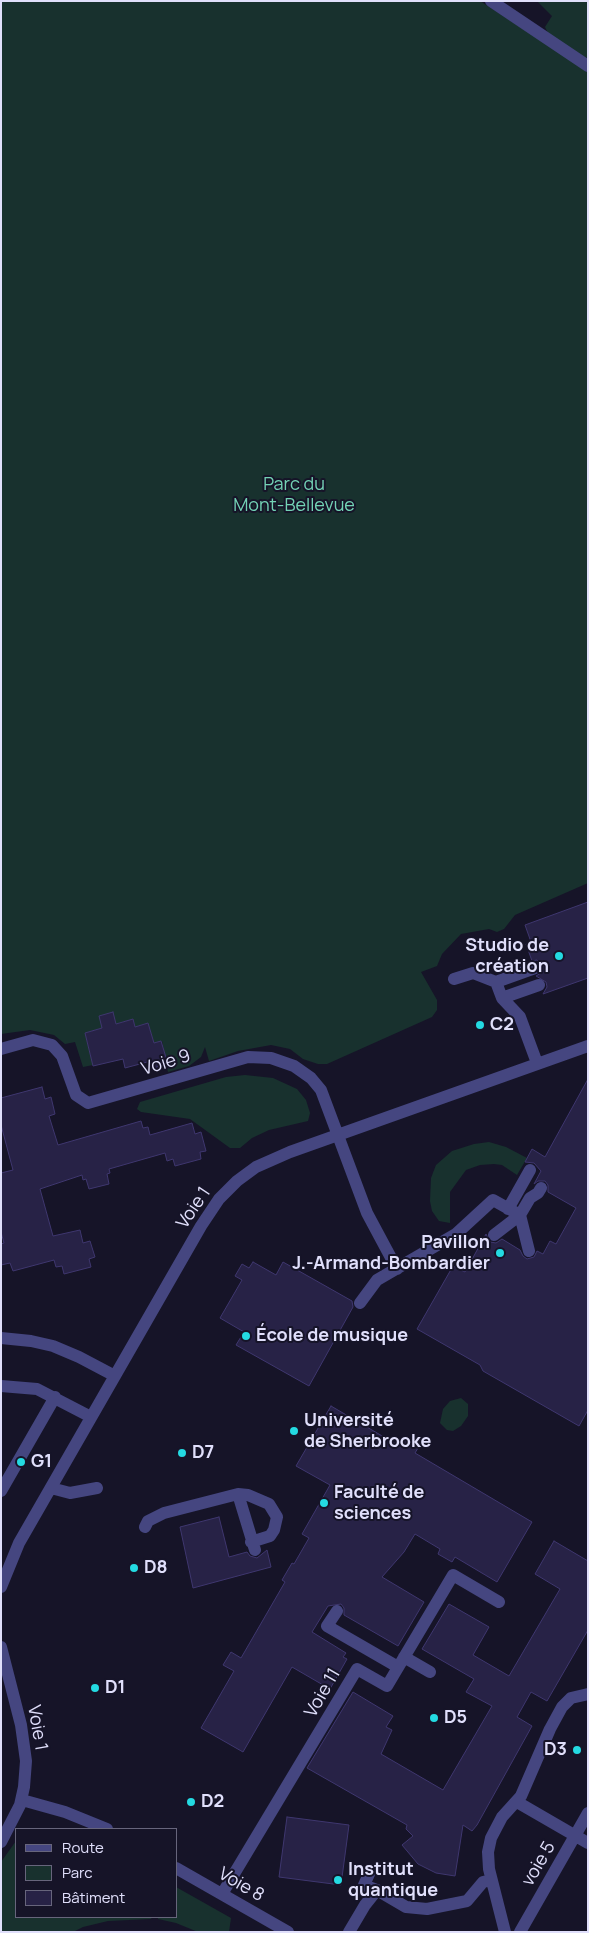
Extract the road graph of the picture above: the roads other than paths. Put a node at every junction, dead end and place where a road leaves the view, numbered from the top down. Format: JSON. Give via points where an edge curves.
{"nodes":[{"id":1,"x":491,"y":1,"type":"edge"},
{"id":2,"x":588,"y":66,"type":"edge"},
{"id":3,"x":534,"y":968,"type":"dead end"},
{"id":4,"x":454,"y":979,"type":"dead end"},
{"id":5,"x":496,"y":982,"type":"junction"},
{"id":6,"x":539,"y":985,"type":"dead end"},
{"id":7,"x":502,"y":998,"type":"junction"},
{"id":8,"x":588,"y":1046,"type":"edge"},
{"id":9,"x":1,"y":1048,"type":"edge"},
{"id":10,"x":538,"y":1064,"type":"junction"},
{"id":11,"x":338,"y":1135,"type":"junction"},
{"id":12,"x":530,"y":1170,"type":"dead end"},
{"id":13,"x":541,"y":1188,"type":"dead end"},
{"id":14,"x":514,"y":1212,"type":"junction"},
{"id":15,"x":494,"y":1235,"type":"dead end"},
{"id":16,"x":529,"y":1251,"type":"dead end"},
{"id":17,"x":397,"y":1269,"type":"junction"},
{"id":18,"x":360,"y":1303,"type":"dead end"},
{"id":19,"x":1,"y":1338,"type":"edge"},
{"id":20,"x":115,"y":1376,"type":"junction"},
{"id":21,"x":1,"y":1386,"type":"edge"},
{"id":22,"x":55,"y":1397,"type":"junction"},
{"id":23,"x":91,"y":1417,"type":"junction"},
{"id":24,"x":51,"y":1488,"type":"junction"},
{"id":25,"x":97,"y":1488,"type":"dead end"},
{"id":26,"x":1,"y":1491,"type":"edge"},
{"id":27,"x":238,"y":1494,"type":"junction"},
{"id":28,"x":145,"y":1527,"type":"dead end"},
{"id":29,"x":1,"y":1587,"type":"edge"},
{"id":30,"x":499,"y":1602,"type":"dead end"},
{"id":31,"x":337,"y":1611,"type":"dead end"},
{"id":32,"x":1,"y":1647,"type":"edge"},
{"id":33,"x":368,"y":1650,"type":"junction"},
{"id":34,"x":401,"y":1662,"type":"junction"},
{"id":35,"x":3,"y":1667,"type":"edge"},
{"id":36,"x":357,"y":1669,"type":"junction"},
{"id":37,"x":430,"y":1672,"type":"dead end"},
{"id":38,"x":588,"y":1694,"type":"edge"},
{"id":39,"x":22,"y":1800,"type":"junction"},
{"id":40,"x":517,"y":1802,"type":"junction"},
{"id":41,"x":588,"y":1813,"type":"edge"},
{"id":42,"x":105,"y":1828,"type":"edge"},
{"id":43,"x":575,"y":1836,"type":"junction"},
{"id":44,"x":1,"y":1842,"type":"edge"},
{"id":45,"x":588,"y":1843,"type":"edge"},
{"id":46,"x":178,"y":1869,"type":"edge"},
{"id":47,"x":369,"y":1874,"type":"dead end"},
{"id":48,"x":491,"y":1880,"type":"junction"},
{"id":49,"x":377,"y":1890,"type":"junction"},
{"id":50,"x":222,"y":1894,"type":"junction"},
{"id":51,"x":288,"y":1932,"type":"edge"},
{"id":52,"x":349,"y":1932,"type":"edge"},
{"id":53,"x":505,"y":1932,"type":"edge"},
{"id":54,"x":520,"y":1932,"type":"edge"}],
"edges":[{"from":1,"to":2,"type":"lane"},
{"from":3,"to":5,"type":"lane"},
{"from":4,"to":5,"type":"lane","via":[[473,973]]},
{"from":5,"to":7,"type":"lane"},
{"from":6,"to":7,"type":"lane"},
{"from":7,"to":10,"type":"lane","via":[[520,1017]]},
{"from":8,"to":10,"type":"lane","name":"Voie 1"},
{"from":9,"to":11,"type":"lane","name":"Voie 9","via":[[33,1040],[52,1045],[62,1056],[76,1095],[84,1102],[95,1103],[240,1059],[264,1057],[286,1062],[311,1078],[324,1097]]},
{"from":10,"to":11,"type":"lane","name":"Voie 1"},
{"from":11,"to":17,"type":"lane","name":"Voie 9","via":[[370,1218]]},
{"from":11,"to":20,"type":"lane","name":"Voie 1","via":[[266,1162],[228,1189],[206,1218]]},
{"from":12,"to":14,"type":"lane"},
{"from":13,"to":14,"type":"lane"},
{"from":14,"to":15,"type":"lane"},
{"from":14,"to":16,"type":"lane"},
{"from":14,"to":17,"type":"lane","via":[[493,1200],[456,1234]]},
{"from":17,"to":18,"type":"lane","via":[[373,1284]]},
{"from":19,"to":20,"type":"lane","via":[[54,1346]]},
{"from":20,"to":23,"type":"lane","name":"Voie 1"},
{"from":21,"to":22,"type":"lane","via":[[32,1388]]},
{"from":22,"to":23,"type":"lane"},
{"from":22,"to":26,"type":"lane"},
{"from":23,"to":24,"type":"lane","name":"Voie 1"},
{"from":24,"to":25,"type":"lane","via":[[70,1493]]},
{"from":24,"to":29,"type":"lane","name":"Voie 1","via":[[14,1552]]},
{"from":27,"to":27,"type":"lane","via":[[253,1546],[272,1533],[277,1522],[276,1513],[265,1502]]},
{"from":27,"to":28,"type":"lane","via":[[164,1513],[148,1520]]},
{"from":30,"to":34,"type":"lane","name":"Voie 11","via":[[453,1575]]},
{"from":31,"to":33,"type":"lane","via":[[327,1626]]},
{"from":32,"to":35,"type":"lane","name":"Voie 1"},
{"from":33,"to":34,"type":"lane"},
{"from":33,"to":36,"type":"lane"},
{"from":34,"to":36,"type":"lane","name":"Voie 11","via":[[387,1686]]},
{"from":34,"to":37,"type":"lane"},
{"from":35,"to":39,"type":"lane","name":"Voie 1","via":[[25,1748]]},
{"from":36,"to":50,"type":"lane","name":"Voie 11"},
{"from":38,"to":40,"type":"lane","via":[[571,1698],[562,1707]]},
{"from":39,"to":42,"type":"lane"},
{"from":39,"to":44,"type":"lane","name":"Voie 1"},
{"from":40,"to":43,"type":"lane"},
{"from":40,"to":48,"type":"lane","via":[[502,1817],[491,1838],[488,1857]]},
{"from":41,"to":43,"type":"lane","name":"voie 5"},
{"from":43,"to":45,"type":"lane"},
{"from":43,"to":54,"type":"lane","name":"voie 5"},
{"from":46,"to":50,"type":"lane","name":"Voie 8"},
{"from":47,"to":49,"type":"lane","via":[[364,1885]]},
{"from":48,"to":49,"type":"lane","via":[[484,1882],[467,1901],[427,1910],[406,1907]]},
{"from":48,"to":53,"type":"lane"},
{"from":49,"to":52,"type":"lane"},
{"from":50,"to":51,"type":"lane","name":"Voie 8"}]}
